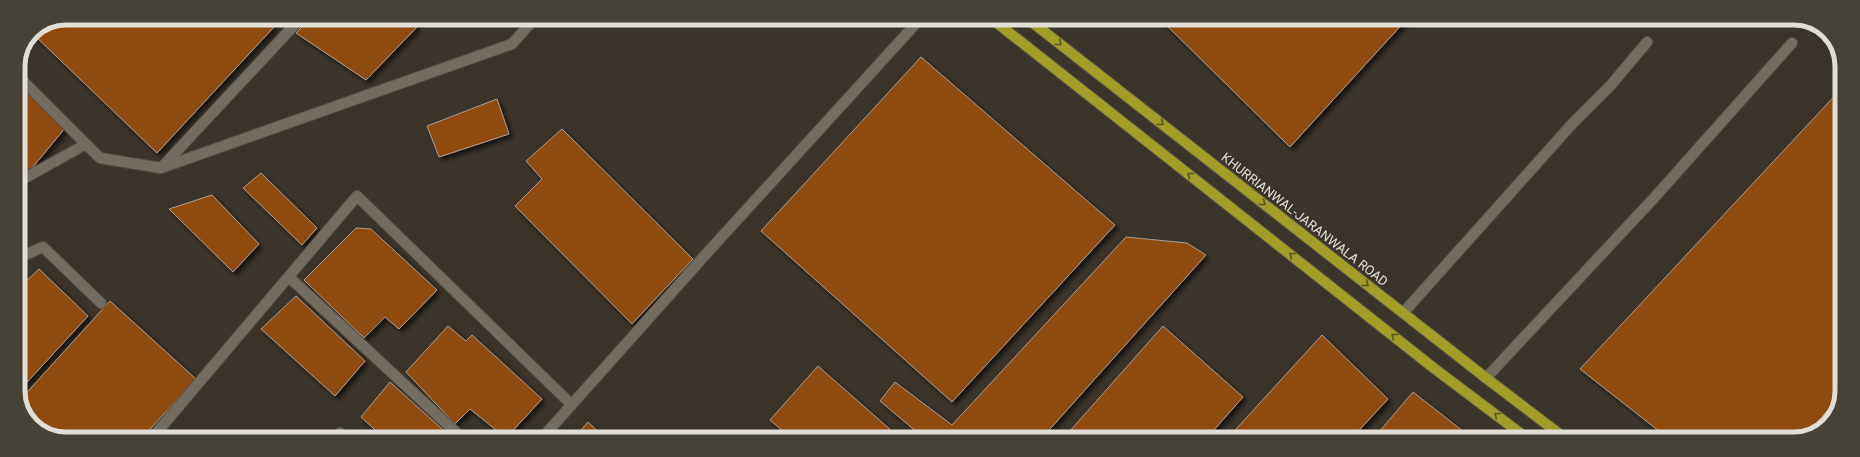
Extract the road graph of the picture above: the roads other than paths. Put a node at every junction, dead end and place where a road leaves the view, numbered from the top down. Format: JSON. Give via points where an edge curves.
{"nodes":[{"id":1,"x":529,"y":25,"type":"edge"},
{"id":2,"x":915,"y":25,"type":"edge"},
{"id":3,"x":1001,"y":25,"type":"edge"},
{"id":4,"x":1037,"y":25,"type":"edge"},
{"id":5,"x":293,"y":27,"type":"edge"},
{"id":6,"x":1647,"y":42,"type":"dead end"},
{"id":7,"x":1792,"y":43,"type":"dead end"},
{"id":8,"x":25,"y":83,"type":"edge"},
{"id":9,"x":86,"y":144,"type":"junction"},
{"id":10,"x":161,"y":168,"type":"junction"},
{"id":11,"x":25,"y":178,"type":"edge"},
{"id":12,"x":25,"y":255,"type":"edge"},
{"id":13,"x":289,"y":277,"type":"junction"},
{"id":14,"x":101,"y":303,"type":"dead end"},
{"id":15,"x":1403,"y":313,"type":"junction"},
{"id":16,"x":1486,"y":378,"type":"junction"},
{"id":17,"x":571,"y":404,"type":"junction"},
{"id":18,"x":157,"y":432,"type":"edge"},
{"id":19,"x":456,"y":432,"type":"edge"},
{"id":20,"x":547,"y":432,"type":"edge"},
{"id":21,"x":1519,"y":432,"type":"edge"},
{"id":22,"x":1557,"y":432,"type":"edge"}],
"edges":[{"from":1,"to":10,"type":"street","via":[[512,44]]},
{"from":2,"to":17,"type":"street"},
{"from":21,"to":3,"type":"main road","one_way":true},
{"from":4,"to":15,"type":"main road","name":"KHURRIANWAL-JARANWALA ROAD","one_way":true},
{"from":5,"to":10,"type":"street"},
{"from":6,"to":15,"type":"street","via":[[1611,85],[1572,124]]},
{"from":7,"to":16,"type":"street","via":[[1654,198]]},
{"from":8,"to":9,"type":"street"},
{"from":9,"to":10,"type":"street","via":[[100,158]]},
{"from":9,"to":11,"type":"street"},
{"from":12,"to":14,"type":"street","via":[[43,247]]},
{"from":13,"to":17,"type":"street","via":[[357,196]]},
{"from":13,"to":18,"type":"street"},
{"from":13,"to":19,"type":"street"},
{"from":15,"to":16,"type":"main road","name":"KHURRIANWAL-JARANWALA ROAD"},
{"from":16,"to":22,"type":"main road","name":"KHURRIANWAL-JARANWALA ROAD"},
{"from":17,"to":20,"type":"street"}]}
